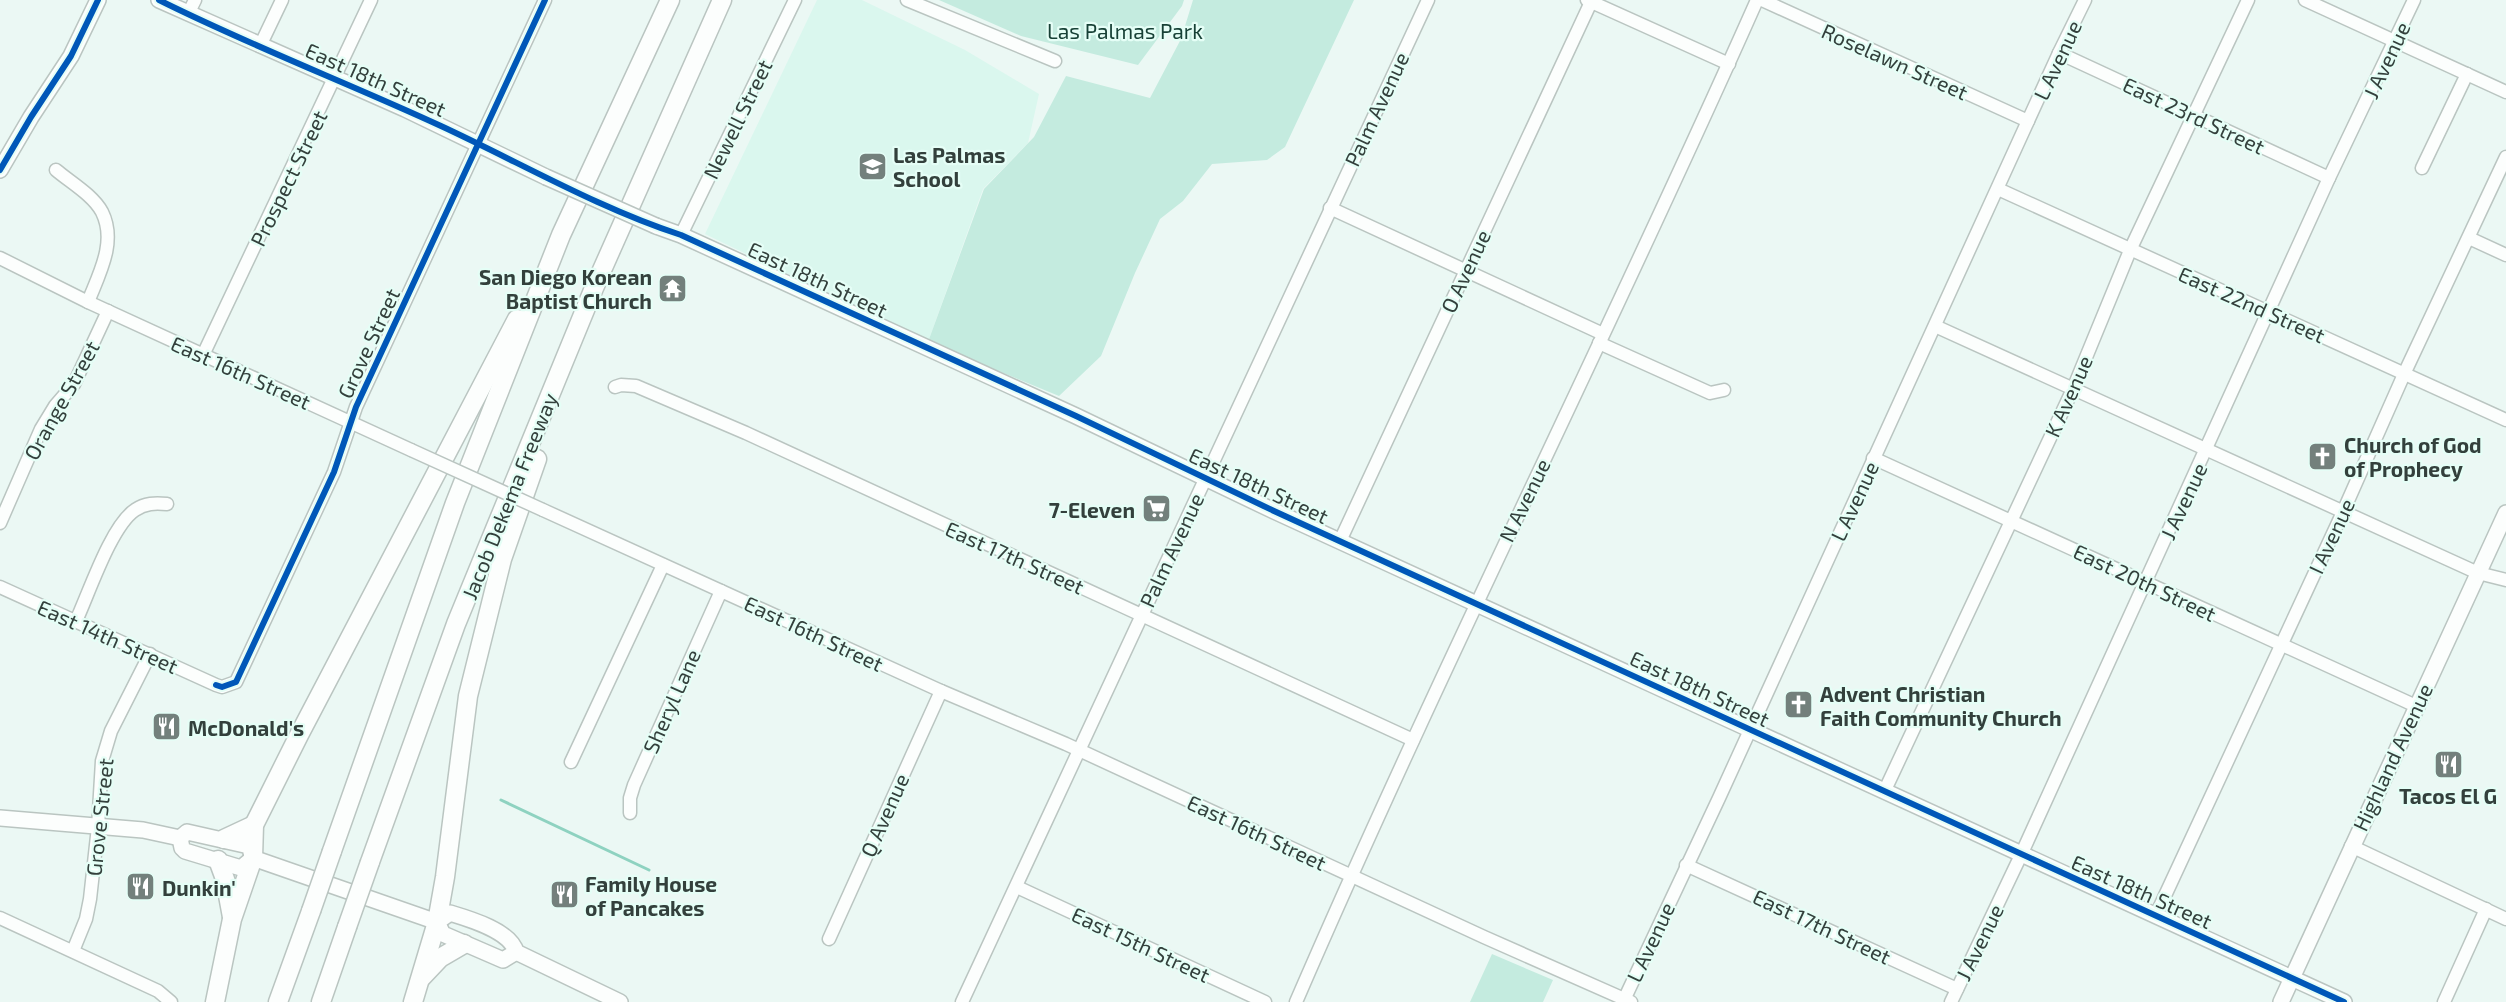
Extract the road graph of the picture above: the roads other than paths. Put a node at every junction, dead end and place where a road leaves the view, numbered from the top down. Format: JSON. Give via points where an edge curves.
{"nodes":[{"id":1,"x":98,"y":0,"type":"edge"},
{"id":2,"x":159,"y":0,"type":"edge"},
{"id":3,"x":195,"y":0,"type":"edge"},
{"id":4,"x":282,"y":0,"type":"edge"},
{"id":5,"x":372,"y":0,"type":"edge"},
{"id":6,"x":545,"y":0,"type":"edge"},
{"id":7,"x":670,"y":0,"type":"edge"},
{"id":8,"x":722,"y":0,"type":"edge"},
{"id":9,"x":907,"y":0,"type":"edge"},
{"id":10,"x":1428,"y":0,"type":"edge"},
{"id":11,"x":1757,"y":0,"type":"edge"},
{"id":12,"x":1762,"y":0,"type":"edge"},
{"id":13,"x":2085,"y":0,"type":"edge"},
{"id":14,"x":2248,"y":0,"type":"edge"},
{"id":15,"x":2305,"y":0,"type":"edge"},
{"id":16,"x":2414,"y":0,"type":"edge"},
{"id":17,"x":794,"y":1,"type":"edge"},
{"id":18,"x":1589,"y":1,"type":"edge"},
{"id":19,"x":188,"y":14,"type":"junction"},
{"id":20,"x":2395,"y":41,"type":"junction"},
{"id":21,"x":260,"y":46,"type":"junction"},
{"id":22,"x":2059,"y":53,"type":"junction"},
{"id":23,"x":1055,"y":61,"type":"dead end"},
{"id":24,"x":1729,"y":64,"type":"junction"},
{"id":25,"x":2467,"y":74,"type":"junction"},
{"id":26,"x":335,"y":79,"type":"junction"},
{"id":27,"x":2506,"y":92,"type":"edge"},
{"id":28,"x":2195,"y":116,"type":"junction"},
{"id":29,"x":2028,"y":121,"type":"junction"},
{"id":30,"x":478,"y":143,"type":"junction"},
{"id":31,"x":2506,"y":157,"type":"edge"},
{"id":32,"x":2422,"y":168,"type":"dead end"},
{"id":33,"x":0,"y":170,"type":"edge"},
{"id":34,"x":56,"y":170,"type":"dead end"},
{"id":35,"x":2329,"y":178,"type":"junction"},
{"id":36,"x":1998,"y":189,"type":"junction"},
{"id":37,"x":1330,"y":208,"type":"junction"},
{"id":38,"x":561,"y":235,"type":"junction"},
{"id":39,"x":681,"y":235,"type":"junction"},
{"id":40,"x":2469,"y":238,"type":"junction"},
{"id":41,"x":2131,"y":248,"type":"junction"},
{"id":42,"x":2506,"y":255,"type":"edge"},
{"id":43,"x":0,"y":258,"type":"edge"},
{"id":44,"x":1466,"y":271,"type":"junction"},
{"id":45,"x":600,"y":274,"type":"junction"},
{"id":46,"x":88,"y":302,"type":"junction"},
{"id":47,"x":108,"y":311,"type":"junction"},
{"id":48,"x":2268,"y":311,"type":"junction"},
{"id":49,"x":1935,"y":326,"type":"junction"},
{"id":50,"x":1601,"y":339,"type":"junction"},
{"id":51,"x":203,"y":355,"type":"junction"},
{"id":52,"x":2405,"y":372,"type":"junction"},
{"id":53,"x":615,"y":387,"type":"dead end"},
{"id":54,"x":2073,"y":389,"type":"junction"},
{"id":55,"x":1724,"y":390,"type":"dead end"},
{"id":56,"x":2506,"y":420,"type":"edge"},
{"id":57,"x":349,"y":423,"type":"junction"},
{"id":58,"x":2206,"y":450,"type":"junction"},
{"id":59,"x":1873,"y":458,"type":"junction"},
{"id":60,"x":1204,"y":478,"type":"junction"},
{"id":61,"x":167,"y":504,"type":"dead end"},
{"id":62,"x":2343,"y":512,"type":"junction"},
{"id":63,"x":2506,"y":513,"type":"edge"},
{"id":64,"x":2012,"y":521,"type":"junction"},
{"id":65,"x":0,"y":523,"type":"edge"},
{"id":66,"x":1340,"y":541,"type":"junction"},
{"id":67,"x":663,"y":565,"type":"junction"},
{"id":68,"x":2478,"y":573,"type":"junction"},
{"id":69,"x":2506,"y":580,"type":"edge"},
{"id":70,"x":2146,"y":582,"type":"junction"},
{"id":71,"x":0,"y":587,"type":"edge"},
{"id":72,"x":721,"y":591,"type":"junction"},
{"id":73,"x":1476,"y":602,"type":"junction"},
{"id":74,"x":1141,"y":615,"type":"junction"},
{"id":75,"x":76,"y":621,"type":"junction"},
{"id":76,"x":2281,"y":644,"type":"junction"},
{"id":77,"x":150,"y":654,"type":"junction"},
{"id":78,"x":216,"y":684,"type":"joint"},
{"id":79,"x":941,"y":691,"type":"junction"},
{"id":80,"x":2416,"y":706,"type":"junction"},
{"id":81,"x":1749,"y":729,"type":"junction"},
{"id":82,"x":1413,"y":740,"type":"junction"},
{"id":83,"x":1078,"y":750,"type":"junction"},
{"id":84,"x":571,"y":762,"type":"dead end"},
{"id":85,"x":1885,"y":790,"type":"junction"},
{"id":86,"x":630,"y":813,"type":"dead end"},
{"id":87,"x":0,"y":818,"type":"edge"},
{"id":88,"x":254,"y":825,"type":"junction"},
{"id":89,"x":98,"y":827,"type":"junction"},
{"id":90,"x":180,"y":838,"type":"junction"},
{"id":91,"x":224,"y":839,"type":"junction"},
{"id":92,"x":2351,"y":846,"type":"junction"},
{"id":93,"x":2021,"y":855,"type":"junction"},
{"id":94,"x":253,"y":858,"type":"junction"},
{"id":95,"x":218,"y":860,"type":"junction"},
{"id":96,"x":1686,"y":865,"type":"junction"},
{"id":97,"x":1351,"y":875,"type":"junction"},
{"id":98,"x":1017,"y":887,"type":"junction"},
{"id":99,"x":2486,"y":909,"type":"junction"},
{"id":100,"x":2156,"y":915,"type":"junction"},
{"id":101,"x":0,"y":918,"type":"edge"},
{"id":102,"x":232,"y":919,"type":"junction"},
{"id":103,"x":2506,"y":919,"type":"edge"},
{"id":104,"x":437,"y":922,"type":"junction"},
{"id":105,"x":829,"y":939,"type":"dead end"},
{"id":106,"x":464,"y":944,"type":"junction"},
{"id":107,"x":73,"y":951,"type":"junction"},
{"id":108,"x":516,"y":952,"type":"junction"},
{"id":109,"x":421,"y":978,"type":"junction"},
{"id":110,"x":2292,"y":978,"type":"junction"},
{"id":111,"x":1957,"y":989,"type":"junction"},
{"id":112,"x":1626,"y":1001,"type":"edge"},
{"id":113,"x":171,"y":1002,"type":"edge"},
{"id":114,"x":215,"y":1002,"type":"edge"},
{"id":115,"x":278,"y":1002,"type":"edge"},
{"id":116,"x":321,"y":1002,"type":"edge"},
{"id":117,"x":413,"y":1002,"type":"edge"},
{"id":118,"x":620,"y":1002,"type":"edge"},
{"id":119,"x":962,"y":1002,"type":"edge"},
{"id":120,"x":1265,"y":1002,"type":"edge"},
{"id":121,"x":1296,"y":1002,"type":"edge"},
{"id":122,"x":1951,"y":1002,"type":"edge"},
{"id":123,"x":2281,"y":1002,"type":"edge"},
{"id":124,"x":2344,"y":1002,"type":"edge"},
{"id":125,"x":2444,"y":1002,"type":"edge"}],
"edges":[{"from":1,"to":33,"type":"main road","via":[[70,56]]},
{"from":2,"to":19,"type":"main road","name":"East 18th Street"},
{"from":3,"to":19,"type":"street"},
{"from":4,"to":21,"type":"street"},
{"from":5,"to":26,"type":"street","name":"Prospect Street"},
{"from":6,"to":30,"type":"street","name":"Grove Street"},
{"from":7,"to":38,"type":"highway"},
{"from":8,"to":45,"type":"highway","name":"Jacob Dekema Freeway"},
{"from":9,"to":23,"type":"street"},
{"from":10,"to":37,"type":"street","name":"Palm Avenue"},
{"from":11,"to":24,"type":"street","name":"N Avenue"},
{"from":12,"to":29,"type":"street","name":"Roselawn Street"},
{"from":13,"to":22,"type":"street","name":"L Avenue"},
{"from":14,"to":28,"type":"street","name":"K Avenue"},
{"from":15,"to":20,"type":"street"},
{"from":16,"to":20,"type":"street","name":"J Avenue"},
{"from":17,"to":39,"type":"street","name":"Newell Street"},
{"from":18,"to":24,"type":"street"},
{"from":18,"to":44,"type":"street","name":"O Avenue"},
{"from":19,"to":21,"type":"main road","name":"East 18th Street"},
{"from":20,"to":25,"type":"street"},
{"from":20,"to":35,"type":"street","name":"J Avenue"},
{"from":21,"to":26,"type":"main road","name":"East 18th Street"},
{"from":22,"to":28,"type":"street","name":"East 23rd Street"},
{"from":22,"to":29,"type":"street","name":"L Avenue"},
{"from":24,"to":50,"type":"street","name":"N Avenue"},
{"from":25,"to":27,"type":"street"},
{"from":25,"to":32,"type":"street"},
{"from":26,"to":30,"type":"main road","name":"East 18th Street"},
{"from":26,"to":51,"type":"street","name":"Prospect Street"},
{"from":28,"to":35,"type":"street","name":"East 23rd Street"},
{"from":28,"to":41,"type":"street","name":"K Avenue"},
{"from":29,"to":36,"type":"street","name":"L Avenue"},
{"from":30,"to":39,"type":"main road","name":"East 18th Street","bridge":true},
{"from":30,"to":57,"type":"street","name":"Grove Street"},
{"from":31,"to":40,"type":"street","name":"I Avenue"},
{"from":34,"to":46,"type":"street","via":[[96,205],[108,232],[107,250]]},
{"from":35,"to":48,"type":"street","name":"J Avenue"},
{"from":36,"to":41,"type":"street","name":"East 22nd Street"},
{"from":36,"to":49,"type":"street","name":"L Avenue"},
{"from":37,"to":44,"type":"street"},
{"from":37,"to":60,"type":"street","name":"Palm Avenue"},
{"from":38,"to":88,"type":"highway"},
{"from":38,"to":115,"type":"highway","bridge":true,"via":[[454,503]]},
{"from":39,"to":60,"type":"main road","name":"East 18th Street"},
{"from":40,"to":42,"type":"street"},
{"from":40,"to":52,"type":"street","name":"I Avenue"},
{"from":41,"to":48,"type":"street","name":"East 22nd Street"},
{"from":41,"to":54,"type":"street","name":"K Avenue"},
{"from":43,"to":46,"type":"street","name":"East 16th Street"},
{"from":44,"to":50,"type":"street"},
{"from":44,"to":66,"type":"street","name":"O Avenue"},
{"from":45,"to":104,"type":"highway","via":[[500,571],[468,696]]},
{"from":45,"to":116,"type":"highway","name":"Jacob Dekema Freeway","bridge":true,"via":[[456,624]]},
{"from":46,"to":47,"type":"street","name":"East 16th Street"},
{"from":47,"to":51,"type":"street","name":"East 16th Street"},
{"from":47,"to":65,"type":"street","name":"Orange Street","via":[[74,384],[41,429]]},
{"from":48,"to":52,"type":"street","name":"East 22nd Street"},
{"from":48,"to":58,"type":"street","name":"J Avenue"},
{"from":49,"to":54,"type":"street"},
{"from":49,"to":59,"type":"street","name":"L Avenue"},
{"from":50,"to":55,"type":"street","via":[[1710,393]]},
{"from":50,"to":73,"type":"street","name":"N Avenue"},
{"from":51,"to":57,"type":"street","name":"East 16th Street"},
{"from":52,"to":56,"type":"street","name":"East 22nd Street"},
{"from":52,"to":62,"type":"street","name":"I Avenue"},
{"from":53,"to":74,"type":"street","name":"East 17th Street","via":[[636,386]]},
{"from":54,"to":58,"type":"street"},
{"from":54,"to":64,"type":"street","name":"K Avenue"},
{"from":57,"to":67,"type":"street","name":"East 16th Street","bridge":true},
{"from":57,"to":78,"type":"street","name":"Grove Street","via":[[334,472],[236,682],[222,687]]},
{"from":58,"to":62,"type":"street"},
{"from":58,"to":70,"type":"street","name":"J Avenue"},
{"from":59,"to":64,"type":"street","name":"East 20th Street"},
{"from":59,"to":81,"type":"street","name":"L Avenue"},
{"from":60,"to":66,"type":"main road","name":"East 18th Street"},
{"from":60,"to":74,"type":"street","name":"Palm Avenue"},
{"from":61,"to":75,"type":"street","via":[[142,506],[119,525]]},
{"from":62,"to":68,"type":"street"},
{"from":62,"to":76,"type":"street","name":"I Avenue"},
{"from":63,"to":68,"type":"main road","name":"Highland Avenue"},
{"from":64,"to":70,"type":"street","name":"East 20th Street"},
{"from":64,"to":85,"type":"street","name":"K Avenue"},
{"from":66,"to":73,"type":"main road","name":"East 18th Street"},
{"from":67,"to":72,"type":"street","name":"East 16th Street"},
{"from":67,"to":84,"type":"street"},
{"from":68,"to":69,"type":"street"},
{"from":68,"to":80,"type":"main road","name":"Highland Avenue"},
{"from":70,"to":76,"type":"street","name":"East 20th Street"},
{"from":70,"to":93,"type":"street","name":"J Avenue"},
{"from":71,"to":75,"type":"street","name":"East 14th Street"},
{"from":72,"to":79,"type":"street","name":"East 16th Street"},
{"from":72,"to":86,"type":"street","name":"Sheryl Lane","via":[[634,785]]},
{"from":73,"to":81,"type":"main road","name":"East 18th Street"},
{"from":73,"to":82,"type":"street","name":"N Avenue"},
{"from":74,"to":82,"type":"street","name":"East 17th Street"},
{"from":74,"to":83,"type":"street","name":"Palm Avenue"},
{"from":75,"to":77,"type":"street","name":"East 14th Street"},
{"from":76,"to":80,"type":"street","name":"East 20th Street"},
{"from":76,"to":100,"type":"street","name":"I Avenue"},
{"from":77,"to":78,"type":"street","name":"East 14th Street"},
{"from":77,"to":89,"type":"street","name":"Grove Street","via":[[111,731],[102,761]]},
{"from":79,"to":83,"type":"street","name":"East 16th Street"},
{"from":79,"to":105,"type":"street","name":"Q Avenue"},
{"from":80,"to":92,"type":"main road","name":"Highland Avenue"},
{"from":81,"to":85,"type":"main road","name":"East 18th Street"},
{"from":81,"to":96,"type":"street","name":"L Avenue"},
{"from":82,"to":97,"type":"street","name":"N Avenue"},
{"from":83,"to":97,"type":"street","name":"East 16th Street"},
{"from":83,"to":98,"type":"street","name":"Palm Avenue"},
{"from":85,"to":93,"type":"main road","name":"East 18th Street"},
{"from":87,"to":89,"type":"main road"},
{"from":88,"to":91,"type":"highway"},
{"from":88,"to":94,"type":"highway"},
{"from":89,"to":90,"type":"main road","via":[[143,830]]},
{"from":89,"to":107,"type":"street","name":"Grove Street","via":[[86,919]]},
{"from":90,"to":91,"type":"main road","via":[[187,832]]},
{"from":90,"to":95,"type":"main road","via":[[185,851]]},
{"from":91,"to":94,"type":"main road","via":[[249,846]]},
{"from":92,"to":99,"type":"street"},
{"from":92,"to":110,"type":"main road","name":"Highland Avenue"},
{"from":93,"to":100,"type":"main road","name":"East 18th Street"},
{"from":93,"to":111,"type":"street","name":"J Avenue"},
{"from":94,"to":95,"type":"main road","via":[[241,868]]},
{"from":94,"to":102,"type":"highway"},
{"from":94,"to":104,"type":"main road"},
{"from":95,"to":102,"type":"highway"},
{"from":96,"to":111,"type":"street","name":"East 17th Street"},
{"from":96,"to":112,"type":"street","name":"L Avenue"},
{"from":97,"to":112,"type":"street","name":"East 16th Street"},
{"from":97,"to":121,"type":"street","name":"N Avenue"},
{"from":98,"to":119,"type":"street","name":"Palm Avenue"},
{"from":98,"to":120,"type":"street","name":"East 15th Street"},
{"from":99,"to":103,"type":"street"},
{"from":99,"to":125,"type":"street"},
{"from":100,"to":110,"type":"main road","name":"East 18th Street"},
{"from":101,"to":107,"type":"street"},
{"from":102,"to":114,"type":"highway"},
{"from":104,"to":106,"type":"main road","via":[[443,934]]},
{"from":104,"to":108,"type":"main road","via":[[450,914],[471,920],[509,938]]},
{"from":104,"to":109,"type":"highway"},
{"from":106,"to":108,"type":"main road","via":[[503,960]]},
{"from":106,"to":109,"type":"highway","via":[[440,958]]},
{"from":107,"to":113,"type":"street","via":[[158,991]]},
{"from":108,"to":118,"type":"main road"},
{"from":109,"to":117,"type":"highway"},
{"from":110,"to":123,"type":"main road","name":"Highland Avenue"},
{"from":110,"to":124,"type":"main road","name":"East 18th Street"},
{"from":111,"to":122,"type":"street","name":"J Avenue"}]}
